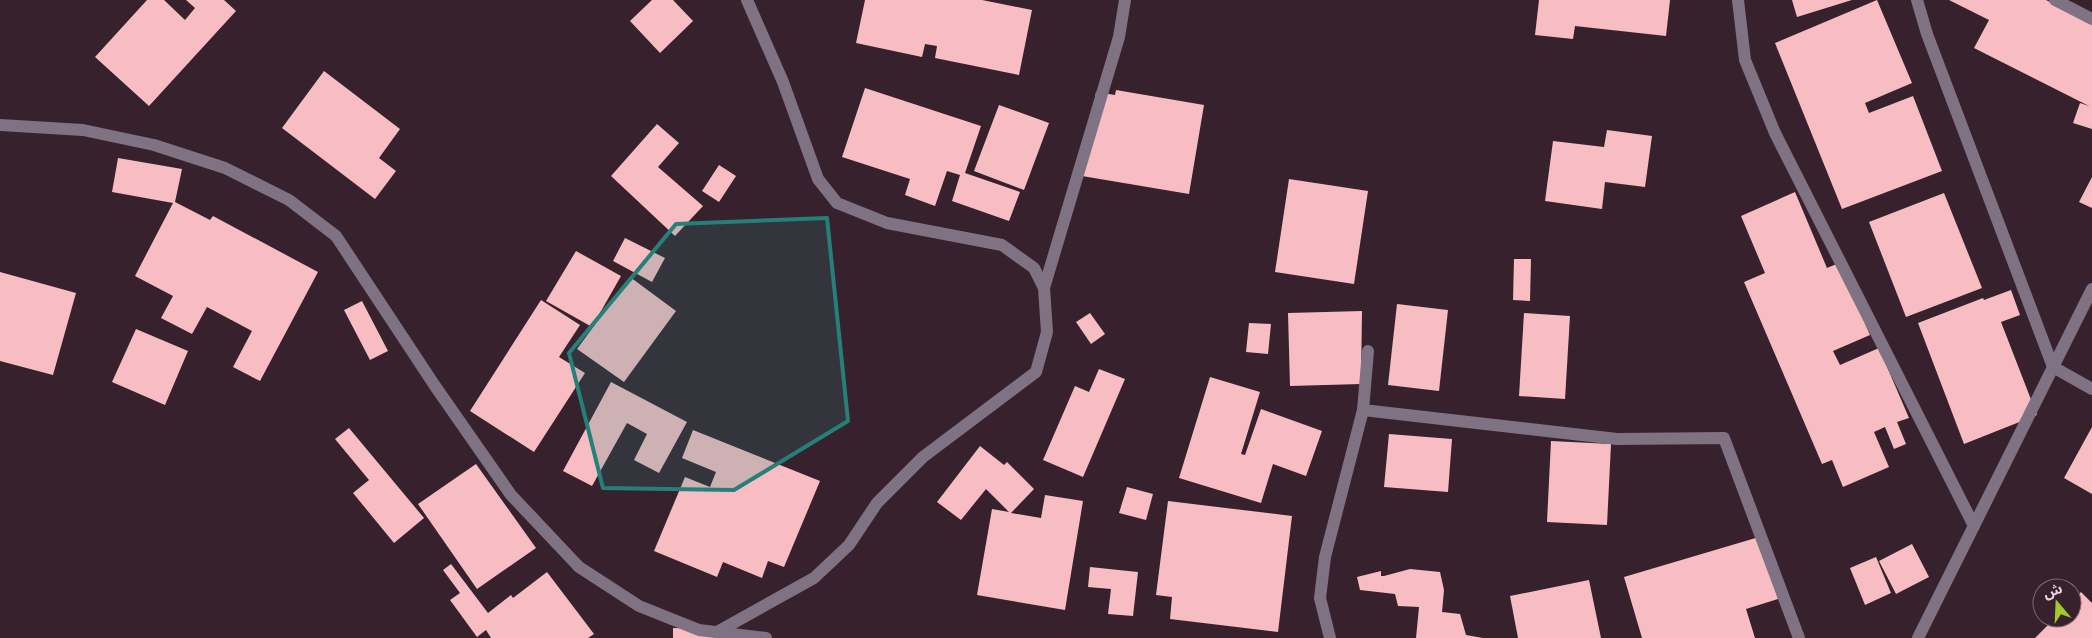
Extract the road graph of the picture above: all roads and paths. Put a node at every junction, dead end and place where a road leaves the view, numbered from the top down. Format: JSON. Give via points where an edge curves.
{"nodes":[{"id":1,"x":747,"y":0,"type":"edge"},
{"id":2,"x":1125,"y":0,"type":"edge"},
{"id":3,"x":1738,"y":0,"type":"edge"},
{"id":4,"x":1917,"y":0,"type":"edge"},
{"id":5,"x":2055,"y":0,"type":"edge"},
{"id":6,"x":2092,"y":18,"type":"edge"},
{"id":7,"x":0,"y":125,"type":"edge"},
{"id":8,"x":1044,"y":288,"type":"junction"},
{"id":9,"x":2092,"y":289,"type":"edge"},
{"id":10,"x":1368,"y":351,"type":"dead end"},
{"id":11,"x":2053,"y":367,"type":"junction"},
{"id":12,"x":2092,"y":389,"type":"edge"},
{"id":13,"x":1363,"y":410,"type":"junction"},
{"id":14,"x":1974,"y":526,"type":"junction"},
{"id":15,"x":717,"y":632,"type":"junction"},
{"id":16,"x":766,"y":638,"type":"edge"},
{"id":17,"x":1330,"y":638,"type":"edge"},
{"id":18,"x":1799,"y":638,"type":"edge"},
{"id":19,"x":1918,"y":638,"type":"edge"}],
"edges":[{"from":1,"to":8,"type":"street","via":[[784,82],[818,179],[837,203],[887,223],[1002,245],[1034,268]]},
{"from":2,"to":8,"type":"street","via":[[1119,37]]},
{"from":3,"to":14,"type":"street","via":[[1745,60],[1775,133]]},
{"from":4,"to":11,"type":"street"},
{"from":5,"to":6,"type":"street"},
{"from":7,"to":15,"type":"street","via":[[83,130],[154,145],[225,168],[289,200],[336,236],[512,495],[580,567],[639,606],[699,630]]},
{"from":8,"to":15,"type":"street","via":[[1047,332],[1036,372],[923,457],[876,503],[849,545],[814,578]]},
{"from":9,"to":11,"type":"street"},
{"from":10,"to":13,"type":"street"},
{"from":11,"to":12,"type":"street"},
{"from":11,"to":14,"type":"street"},
{"from":13,"to":17,"type":"street","via":[[1325,557],[1320,598]]},
{"from":13,"to":18,"type":"street","via":[[1617,439],[1724,438]]},
{"from":14,"to":19,"type":"street"},
{"from":15,"to":16,"type":"street"}]}
